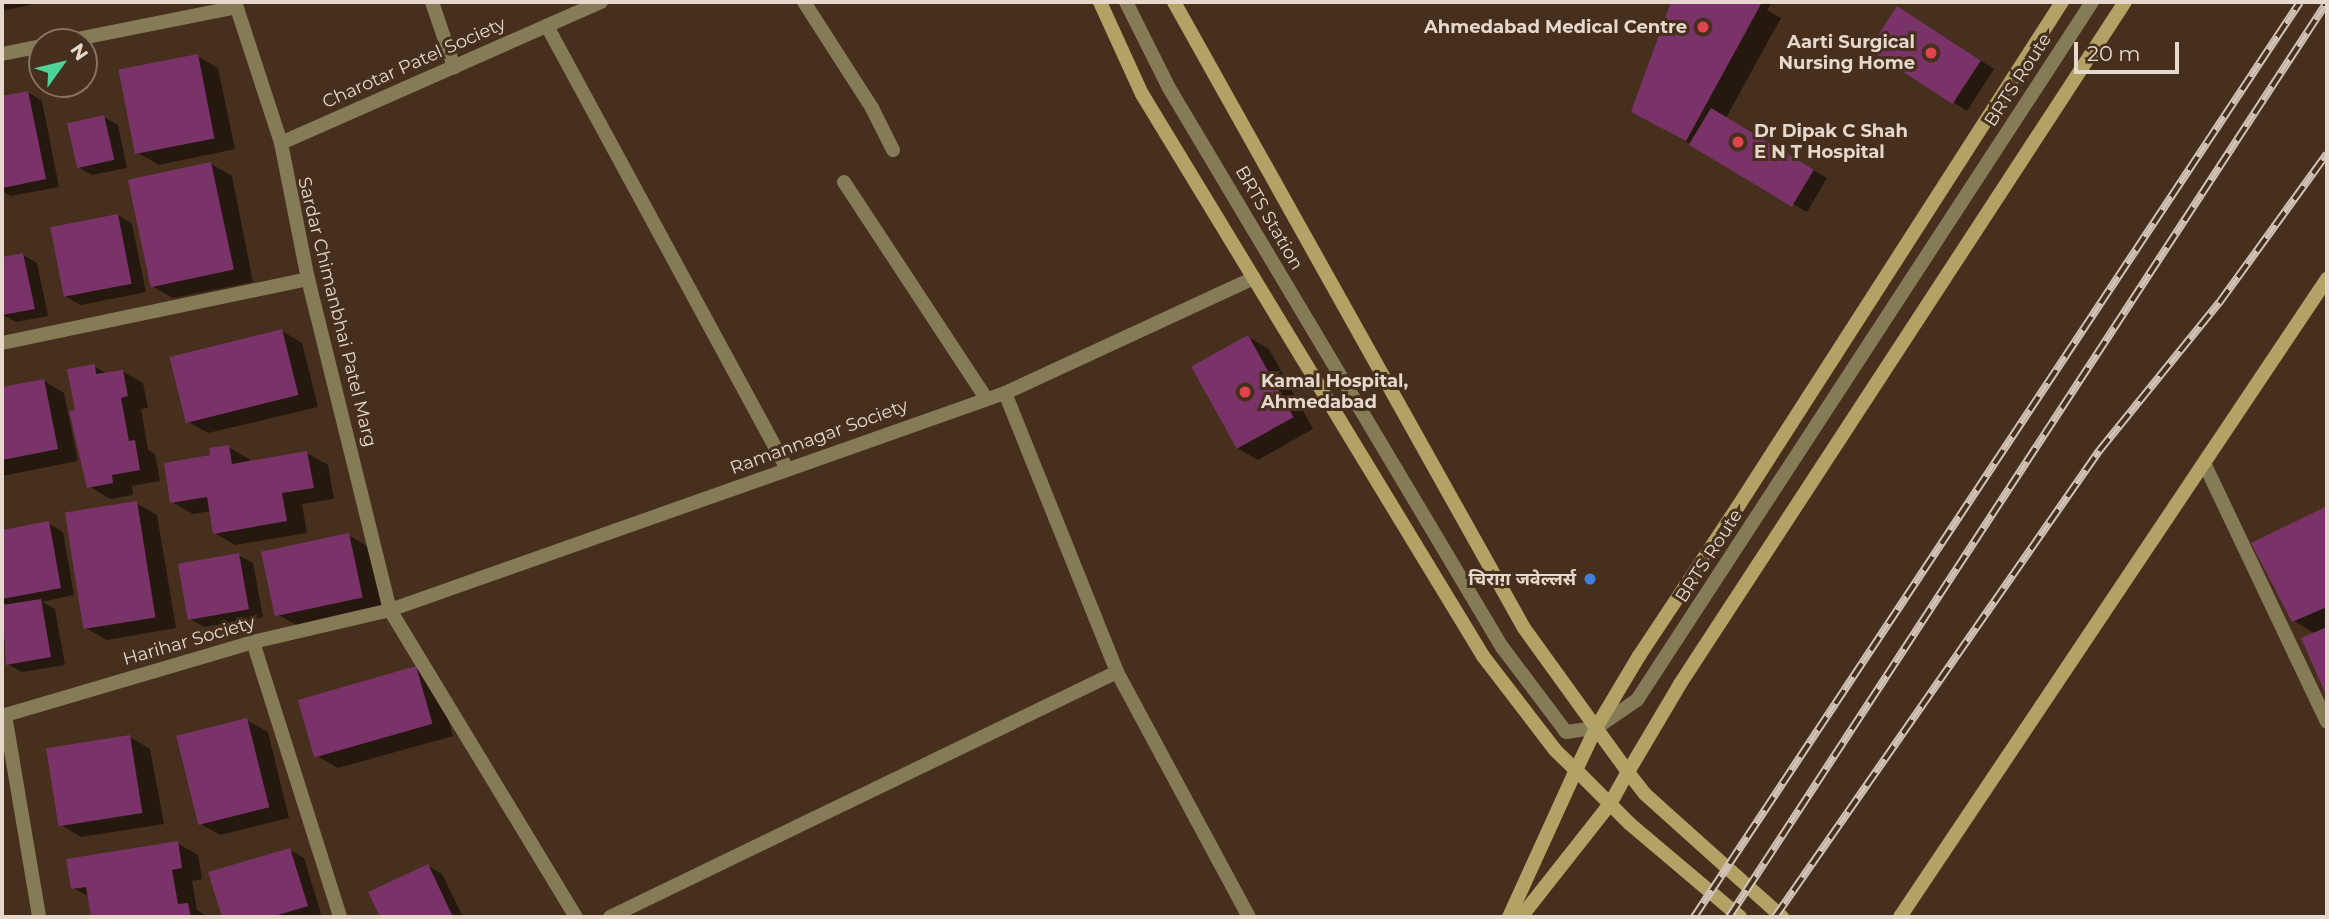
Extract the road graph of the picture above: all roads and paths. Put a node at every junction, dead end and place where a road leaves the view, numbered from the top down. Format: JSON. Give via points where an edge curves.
{"nodes":[{"id":1,"x":432,"y":2,"type":"edge"},
{"id":2,"x":601,"y":2,"type":"edge"},
{"id":3,"x":804,"y":2,"type":"edge"},
{"id":4,"x":1100,"y":2,"type":"edge"},
{"id":5,"x":1126,"y":2,"type":"edge"},
{"id":6,"x":1174,"y":2,"type":"edge"},
{"id":7,"x":2062,"y":2,"type":"edge"},
{"id":8,"x":2092,"y":2,"type":"edge"},
{"id":9,"x":2125,"y":2,"type":"edge"},
{"id":10,"x":236,"y":4,"type":"edge"},
{"id":11,"x":547,"y":26,"type":"junction"},
{"id":12,"x":98,"y":34,"type":"edge"},
{"id":13,"x":28,"y":49,"type":"edge"},
{"id":14,"x":2,"y":54,"type":"edge"},
{"id":15,"x":454,"y":67,"type":"junction"},
{"id":16,"x":260,"y":78,"type":"junction"},
{"id":17,"x":281,"y":143,"type":"junction"},
{"id":18,"x":893,"y":150,"type":"dead end"},
{"id":19,"x":844,"y":182,"type":"dead end"},
{"id":20,"x":303,"y":254,"type":"junction"},
{"id":21,"x":308,"y":279,"type":"junction"},
{"id":22,"x":1252,"y":279,"type":"junction"},
{"id":23,"x":2327,"y":279,"type":"edge"},
{"id":24,"x":2,"y":343,"type":"edge"},
{"id":25,"x":1005,"y":393,"type":"junction"},
{"id":26,"x":986,"y":398,"type":"junction"},
{"id":27,"x":2204,"y":465,"type":"junction"},
{"id":28,"x":787,"y":469,"type":"junction"},
{"id":29,"x":376,"y":555,"type":"junction"},
{"id":30,"x":390,"y":610,"type":"junction"},
{"id":31,"x":253,"y":642,"type":"junction"},
{"id":32,"x":1117,"y":672,"type":"junction"},
{"id":33,"x":3,"y":716,"type":"edge"},
{"id":34,"x":2327,"y":722,"type":"edge"},
{"id":35,"x":1596,"y":728,"type":"junction"},
{"id":36,"x":1576,"y":770,"type":"junction"},
{"id":37,"x":1628,"y":772,"type":"junction"},
{"id":38,"x":1610,"y":804,"type":"junction"},
{"id":39,"x":39,"y":917,"type":"edge"},
{"id":40,"x":340,"y":917,"type":"edge"},
{"id":41,"x":576,"y":917,"type":"edge"},
{"id":42,"x":610,"y":917,"type":"edge"},
{"id":43,"x":1249,"y":917,"type":"edge"},
{"id":44,"x":1509,"y":917,"type":"edge"},
{"id":45,"x":1521,"y":917,"type":"edge"},
{"id":46,"x":1740,"y":917,"type":"edge"},
{"id":47,"x":1782,"y":917,"type":"edge"},
{"id":48,"x":1899,"y":917,"type":"edge"}],
"edges":[{"from":1,"to":15,"type":"street"},
{"from":2,"to":11,"type":"street","name":"Charotar Patel Society"},
{"from":3,"to":18,"type":"street","via":[[872,108]]},
{"from":4,"to":22,"type":"main road","via":[[1142,94]]},
{"from":5,"to":35,"type":"street","name":"BRTS Station","via":[[1168,88],[1502,647],[1566,732]]},
{"from":6,"to":35,"type":"main road","via":[[1524,628]]},
{"from":7,"to":35,"type":"main road"},
{"from":8,"to":35,"type":"street","name":"BRTS Route","via":[[1637,700]]},
{"from":9,"to":37,"type":"main road","via":[[1680,684]]},
{"from":10,"to":12,"type":"street"},
{"from":10,"to":16,"type":"street"},
{"from":11,"to":15,"type":"street","name":"Charotar Patel Society"},
{"from":11,"to":28,"type":"street"},
{"from":13,"to":14,"type":"street"},
{"from":15,"to":17,"type":"street","name":"Charotar Patel Society"},
{"from":16,"to":17,"type":"street"},
{"from":16,"to":20,"type":"street","name":"Sardar Chimanbhai Patel Marg"},
{"from":17,"to":20,"type":"street"},
{"from":19,"to":26,"type":"street"},
{"from":20,"to":21,"type":"street"},
{"from":20,"to":29,"type":"street","name":"Sardar Chimanbhai Patel Marg"},
{"from":21,"to":24,"type":"street"},
{"from":21,"to":29,"type":"street"},
{"from":22,"to":25,"type":"street","name":"Ramannagar Society"},
{"from":22,"to":36,"type":"main road","via":[[1483,656],[1555,750]]},
{"from":23,"to":27,"type":"main road"},
{"from":25,"to":26,"type":"street","name":"Ramannagar Society"},
{"from":25,"to":32,"type":"street"},
{"from":26,"to":28,"type":"street","name":"Ramannagar Society"},
{"from":27,"to":34,"type":"street"},
{"from":27,"to":48,"type":"main road"},
{"from":28,"to":30,"type":"street","name":"Ramannagar Society"},
{"from":29,"to":30,"type":"street"},
{"from":30,"to":31,"type":"street","name":"Harihar Society"},
{"from":30,"to":41,"type":"street"},
{"from":31,"to":33,"type":"street","name":"Harihar Society"},
{"from":31,"to":40,"type":"street"},
{"from":32,"to":42,"type":"street"},
{"from":32,"to":43,"type":"street"},
{"from":33,"to":39,"type":"street"},
{"from":35,"to":36,"type":"main road"},
{"from":35,"to":37,"type":"main road"},
{"from":36,"to":38,"type":"main road"},
{"from":36,"to":44,"type":"main road"},
{"from":37,"to":38,"type":"main road"},
{"from":37,"to":47,"type":"main road","via":[[1644,794]]},
{"from":38,"to":45,"type":"main road"},
{"from":38,"to":46,"type":"main road"}]}
